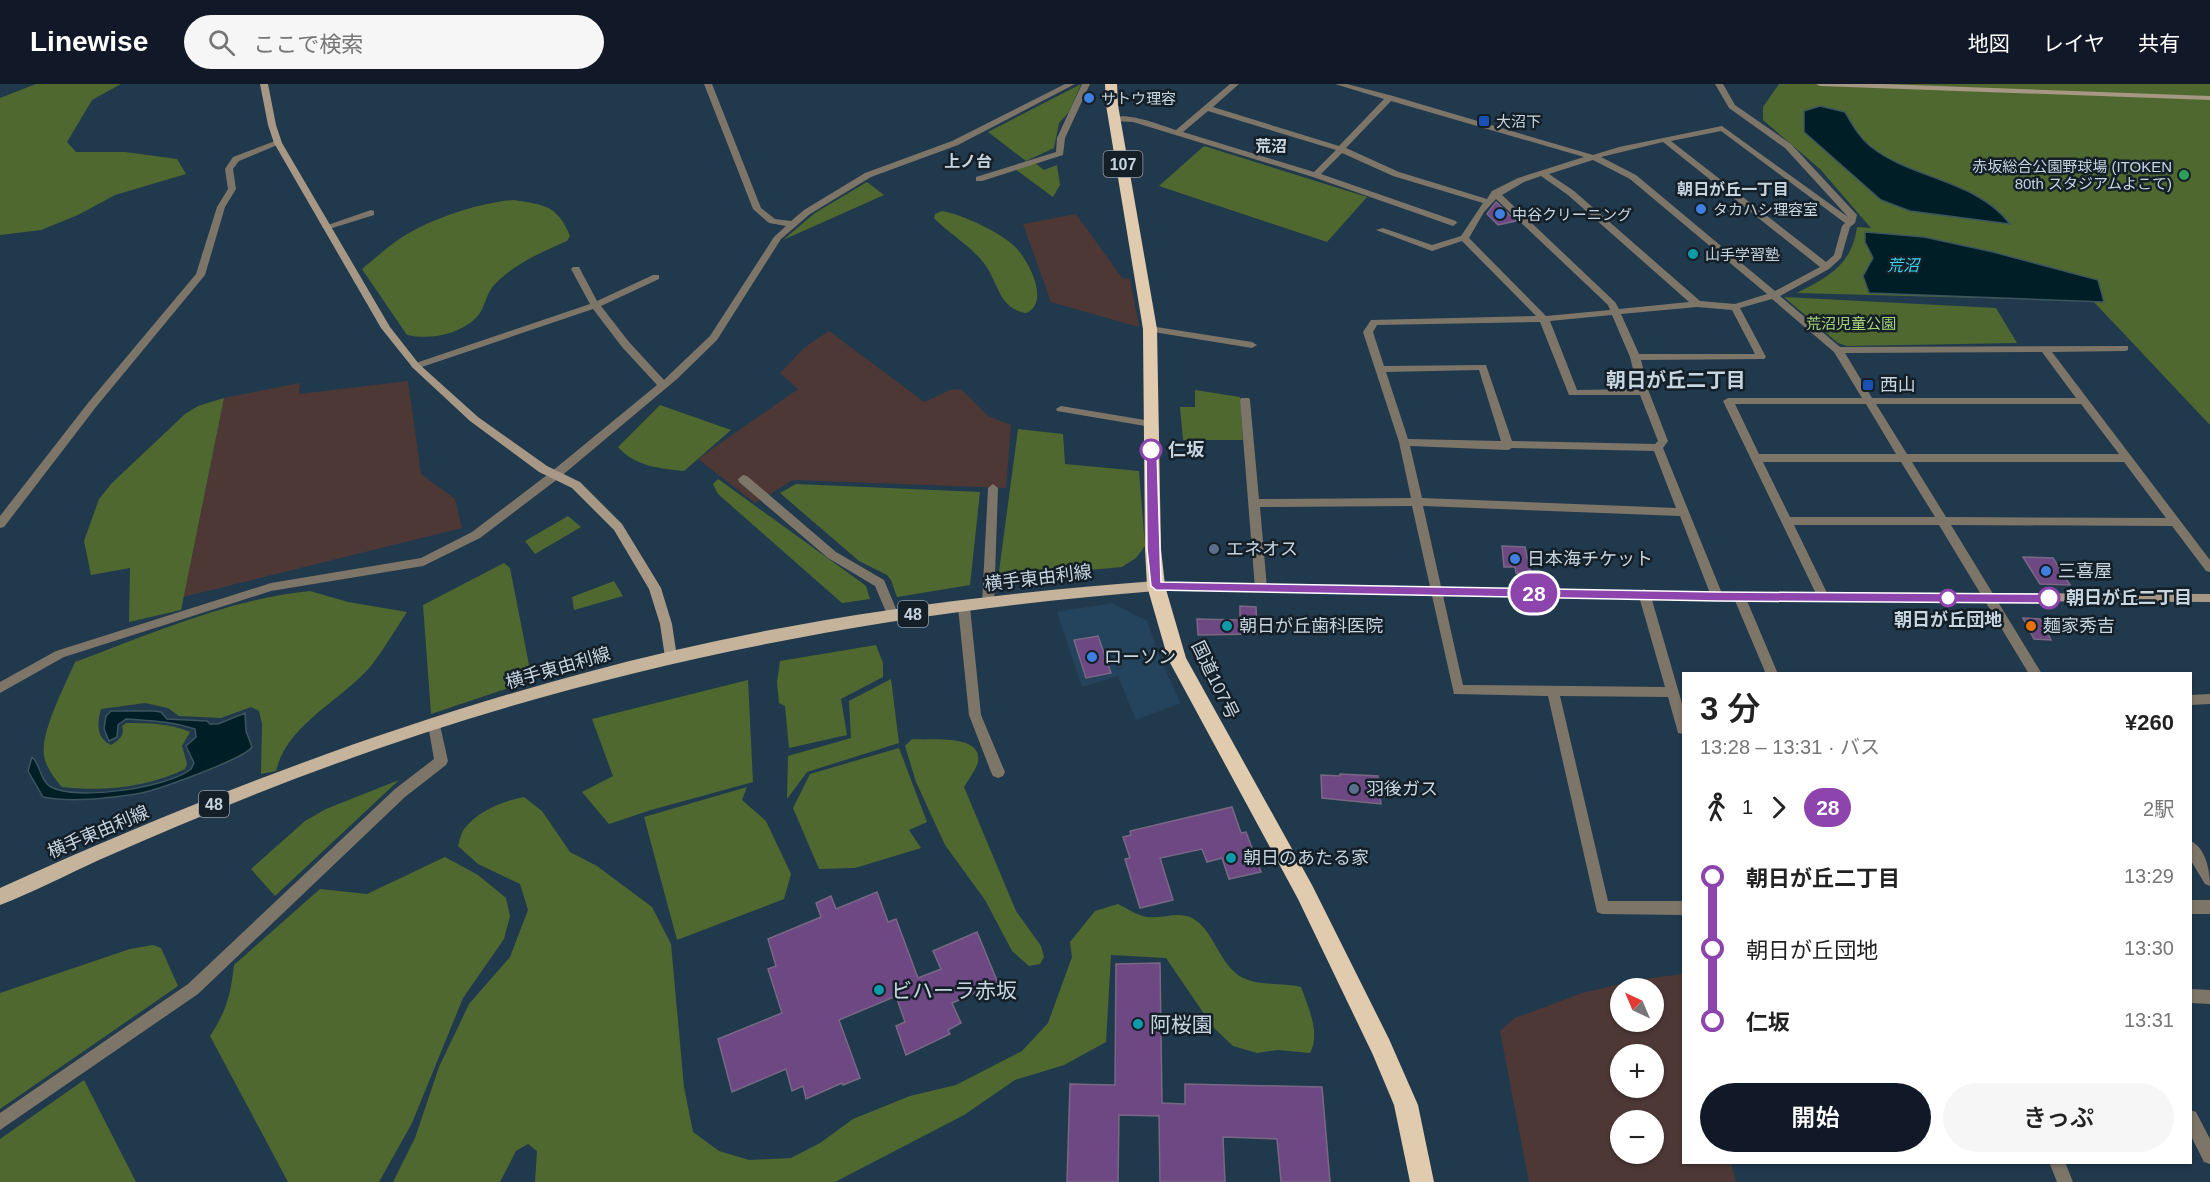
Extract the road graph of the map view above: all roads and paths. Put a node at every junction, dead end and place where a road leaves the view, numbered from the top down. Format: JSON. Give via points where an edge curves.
{"nodes":[{"id":1,"x":264,"y":84,"type":"edge"},
{"id":2,"x":708,"y":84,"type":"edge"},
{"id":3,"x":1071,"y":84,"type":"edge"},
{"id":4,"x":1086,"y":84,"type":"edge"},
{"id":5,"x":1111,"y":84,"type":"edge"},
{"id":6,"x":1235,"y":84,"type":"edge"},
{"id":7,"x":1339,"y":84,"type":"edge"},
{"id":8,"x":1719,"y":84,"type":"edge"},
{"id":9,"x":1820,"y":84,"type":"edge"},
{"id":10,"x":1390,"y":98,"type":"junction"},
{"id":11,"x":2210,"y":98,"type":"edge"},
{"id":12,"x":1208,"y":108,"type":"junction"},
{"id":13,"x":1114,"y":119,"type":"junction"},
{"id":14,"x":1177,"y":133,"type":"junction"},
{"id":15,"x":1665,"y":140,"type":"junction"},
{"id":16,"x":278,"y":143,"type":"junction"},
{"id":17,"x":1341,"y":149,"type":"junction"},
{"id":18,"x":1596,"y":158,"type":"junction"},
{"id":19,"x":1544,"y":174,"type":"junction"},
{"id":20,"x":1316,"y":175,"type":"junction"},
{"id":21,"x":979,"y":179,"type":"dead end"},
{"id":22,"x":1496,"y":193,"type":"junction"},
{"id":23,"x":1486,"y":201,"type":"junction"},
{"id":24,"x":371,"y":213,"type":"dead end"},
{"id":25,"x":1453,"y":223,"type":"dead end"},
{"id":26,"x":1851,"y":223,"type":"junction"},
{"id":27,"x":792,"y":224,"type":"junction"},
{"id":28,"x":326,"y":227,"type":"junction"},
{"id":29,"x":1380,"y":230,"type":"dead end"},
{"id":30,"x":1464,"y":238,"type":"junction"},
{"id":31,"x":1826,"y":267,"type":"junction"},
{"id":32,"x":576,"y":269,"type":"dead end"},
{"id":33,"x":656,"y":277,"type":"dead end"},
{"id":34,"x":1774,"y":295,"type":"junction"},
{"id":35,"x":1697,"y":304,"type":"junction"},
{"id":36,"x":594,"y":306,"type":"junction"},
{"id":37,"x":1735,"y":307,"type":"junction"},
{"id":38,"x":1618,"y":313,"type":"junction"},
{"id":39,"x":1544,"y":319,"type":"junction"},
{"id":40,"x":1150,"y":329,"type":"junction"},
{"id":41,"x":1252,"y":345,"type":"dead end"},
{"id":42,"x":2044,"y":348,"type":"junction"},
{"id":43,"x":2125,"y":348,"type":"dead end"},
{"id":44,"x":1838,"y":350,"type":"junction"},
{"id":45,"x":1635,"y":357,"type":"junction"},
{"id":46,"x":416,"y":366,"type":"junction"},
{"id":47,"x":1382,"y":369,"type":"junction"},
{"id":48,"x":663,"y":385,"type":"junction"},
{"id":49,"x":1644,"y":392,"type":"junction"},
{"id":50,"x":1245,"y":400,"type":"dead end"},
{"id":51,"x":1871,"y":401,"type":"junction"},
{"id":52,"x":2082,"y":401,"type":"junction"},
{"id":53,"x":1061,"y":409,"type":"dead end"},
{"id":54,"x":1151,"y":424,"type":"junction"},
{"id":55,"x":1404,"y":442,"type":"junction"},
{"id":56,"x":1508,"y":446,"type":"junction"},
{"id":57,"x":1658,"y":448,"type":"junction"},
{"id":58,"x":1756,"y":458,"type":"junction"},
{"id":59,"x":2126,"y":458,"type":"junction"},
{"id":60,"x":1907,"y":460,"type":"junction"},
{"id":61,"x":555,"y":475,"type":"junction"},
{"id":62,"x":743,"y":479,"type":"dead end"},
{"id":63,"x":993,"y":488,"type":"dead end"},
{"id":64,"x":1417,"y":502,"type":"junction"},
{"id":65,"x":1254,"y":503,"type":"junction"},
{"id":66,"x":1683,"y":512,"type":"junction"},
{"id":67,"x":1786,"y":521,"type":"junction"},
{"id":68,"x":2175,"y":522,"type":"junction"},
{"id":69,"x":1945,"y":523,"type":"junction"},
{"id":70,"x":0,"y":524,"type":"edge"},
{"id":71,"x":2210,"y":568,"type":"edge"},
{"id":72,"x":1156,"y":586,"type":"junction"},
{"id":73,"x":1261,"y":588,"type":"junction"},
{"id":74,"x":1436,"y":592,"type":"junction"},
{"id":75,"x":1644,"y":593,"type":"junction"},
{"id":76,"x":1717,"y":596,"type":"junction"},
{"id":77,"x":1739,"y":596,"type":"junction"},
{"id":78,"x":1823,"y":597,"type":"junction"},
{"id":79,"x":2210,"y":598,"type":"edge"},
{"id":80,"x":1991,"y":599,"type":"junction"},
{"id":81,"x":988,"y":604,"type":"junction"},
{"id":82,"x":964,"y":607,"type":"junction"},
{"id":83,"x":893,"y":616,"type":"junction"},
{"id":84,"x":671,"y":657,"type":"junction"},
{"id":85,"x":1771,"y":672,"type":"edge"},
{"id":86,"x":2035,"y":672,"type":"edge"},
{"id":87,"x":0,"y":688,"type":"edge"},
{"id":88,"x":1553,"y":692,"type":"junction"},
{"id":89,"x":1671,"y":692,"type":"junction"},
{"id":90,"x":2192,"y":700,"type":"edge"},
{"id":91,"x":2208,"y":702,"type":"edge"},
{"id":92,"x":434,"y":725,"type":"junction"},
{"id":93,"x":1682,"y":726,"type":"edge"},
{"id":94,"x":999,"y":772,"type":"dead end"},
{"id":95,"x":2192,"y":850,"type":"edge"},
{"id":96,"x":2210,"y":880,"type":"edge"},
{"id":97,"x":0,"y":897,"type":"edge"},
{"id":98,"x":2192,"y":907,"type":"edge"},
{"id":99,"x":2210,"y":907,"type":"edge"},
{"id":100,"x":1682,"y":908,"type":"edge"},
{"id":101,"x":2192,"y":996,"type":"edge"},
{"id":102,"x":2210,"y":997,"type":"edge"},
{"id":103,"x":0,"y":1122,"type":"edge"},
{"id":104,"x":2192,"y":1122,"type":"edge"},
{"id":105,"x":2210,"y":1156,"type":"edge"},
{"id":106,"x":2058,"y":1164,"type":"edge"},
{"id":107,"x":1422,"y":1182,"type":"edge"},
{"id":108,"x":2065,"y":1182,"type":"edge"}],
"edges":[{"from":1,"to":16,"type":"street"},
{"from":2,"to":27,"type":"street","via":[[757,209],[772,221]]},
{"from":3,"to":27,"type":"street","via":[[955,143],[868,175]]},
{"from":4,"to":21,"type":"street","via":[[1060,138],[1060,153]]},
{"from":5,"to":13,"type":"highway","name":"国道107号","number":"107"},
{"from":6,"to":12,"type":"street"},
{"from":7,"to":10,"type":"street"},
{"from":8,"to":26,"type":"street","via":[[1732,106],[1788,146],[1820,176],[1853,215]]},
{"from":9,"to":11,"type":"street"},
{"from":10,"to":17,"type":"street"},
{"from":10,"to":18,"type":"street"},
{"from":12,"to":14,"type":"street"},
{"from":12,"to":17,"type":"street"},
{"from":13,"to":14,"type":"street","via":[[1134,120]]},
{"from":13,"to":40,"type":"highway","name":"国道107号","number":"107"},
{"from":14,"to":20,"type":"street"},
{"from":15,"to":18,"type":"street"},
{"from":15,"to":26,"type":"street","via":[[1722,128]]},
{"from":15,"to":31,"type":"street"},
{"from":16,"to":28,"type":"street"},
{"from":16,"to":70,"type":"street","via":[[236,159],[229,170],[231,189],[221,207],[200,275]]},
{"from":17,"to":20,"type":"street"},
{"from":17,"to":23,"type":"street","via":[[1396,174]]},
{"from":18,"to":19,"type":"street"},
{"from":18,"to":34,"type":"street","via":[[1641,184]]},
{"from":19,"to":22,"type":"street"},
{"from":19,"to":35,"type":"street","via":[[1571,193]]},
{"from":20,"to":25,"type":"street"},
{"from":22,"to":23,"type":"street"},
{"from":22,"to":38,"type":"street"},
{"from":23,"to":30,"type":"street"},
{"from":24,"to":28,"type":"street"},
{"from":26,"to":31,"type":"street","via":[[1846,226],[1838,256]]},
{"from":27,"to":48,"type":"street","via":[[778,237],[714,338]]},
{"from":28,"to":46,"type":"street","via":[[386,328]]},
{"from":29,"to":30,"type":"street","via":[[1432,248]]},
{"from":30,"to":39,"type":"street"},
{"from":31,"to":34,"type":"street"},
{"from":32,"to":36,"type":"street"},
{"from":33,"to":36,"type":"street"},
{"from":34,"to":37,"type":"street"},
{"from":34,"to":44,"type":"street"},
{"from":35,"to":37,"type":"street"},
{"from":35,"to":38,"type":"street"},
{"from":36,"to":46,"type":"street"},
{"from":36,"to":48,"type":"street"},
{"from":37,"to":45,"type":"street","via":[[1761,357]]},
{"from":38,"to":39,"type":"street"},
{"from":38,"to":45,"type":"street"},
{"from":39,"to":47,"type":"street","via":[[1374,322],[1368,332]]},
{"from":39,"to":49,"type":"street","via":[[1573,393]]},
{"from":40,"to":41,"type":"street"},
{"from":40,"to":54,"type":"highway","name":"国道107号","number":"107"},
{"from":42,"to":43,"type":"street"},
{"from":42,"to":44,"type":"street"},
{"from":42,"to":52,"type":"street"},
{"from":44,"to":51,"type":"street"},
{"from":45,"to":49,"type":"street"},
{"from":46,"to":61,"type":"street","via":[[474,419]]},
{"from":47,"to":55,"type":"street"},
{"from":47,"to":56,"type":"street","via":[[1482,367]]},
{"from":48,"to":61,"type":"street"},
{"from":49,"to":57,"type":"street","via":[[1663,441]]},
{"from":50,"to":65,"type":"street"},
{"from":51,"to":52,"type":"street"},
{"from":51,"to":58,"type":"street","via":[[1728,400]]},
{"from":51,"to":60,"type":"street"},
{"from":52,"to":59,"type":"street"},
{"from":53,"to":54,"type":"street"},
{"from":54,"to":72,"type":"highway","name":"国道107号","number":"107"},
{"from":55,"to":56,"type":"street"},
{"from":55,"to":64,"type":"street"},
{"from":56,"to":57,"type":"street"},
{"from":57,"to":66,"type":"street"},
{"from":58,"to":60,"type":"street"},
{"from":58,"to":67,"type":"street"},
{"from":59,"to":60,"type":"street"},
{"from":59,"to":68,"type":"street"},
{"from":60,"to":69,"type":"street"},
{"from":61,"to":84,"type":"street","via":[[576,485],[593,500],[636,554],[655,588]]},
{"from":61,"to":87,"type":"street","via":[[476,535],[423,562],[271,587],[60,654]]},
{"from":62,"to":83,"type":"street","via":[[832,555],[880,583]]},
{"from":63,"to":81,"type":"street"},
{"from":64,"to":65,"type":"street"},
{"from":64,"to":66,"type":"street"},
{"from":64,"to":74,"type":"street"},
{"from":65,"to":73,"type":"street"},
{"from":66,"to":76,"type":"street"},
{"from":67,"to":69,"type":"street"},
{"from":67,"to":78,"type":"street"},
{"from":68,"to":69,"type":"street"},
{"from":68,"to":71,"type":"street"},
{"from":69,"to":80,"type":"street"},
{"from":72,"to":73,"type":"street"},
{"from":72,"to":81,"type":"main road","name":"横手東由利線","number":"48"},
{"from":72,"to":107,"type":"highway","name":"国道107号","number":"107","via":[[1177,659],[1305,892],[1382,1047],[1406,1105]]},
{"from":73,"to":74,"type":"street"},
{"from":74,"to":75,"type":"street"},
{"from":74,"to":88,"type":"street","via":[[1458,690]]},
{"from":75,"to":76,"type":"street"},
{"from":75,"to":89,"type":"street"},
{"from":76,"to":77,"type":"street"},
{"from":77,"to":78,"type":"street"},
{"from":77,"to":85,"type":"street"},
{"from":78,"to":80,"type":"street"},
{"from":79,"to":80,"type":"street"},
{"from":80,"to":86,"type":"street"},
{"from":81,"to":82,"type":"main road","name":"横手東由利線","number":"48"},
{"from":82,"to":83,"type":"main road","name":"横手東由利線","number":"48"},
{"from":82,"to":94,"type":"street","via":[[975,715]]},
{"from":83,"to":84,"type":"main road","name":"横手東由利線","number":"48"},
{"from":84,"to":92,"type":"main road","name":"横手東由利線","number":"48","via":[[538,692]]},
{"from":88,"to":89,"type":"street"},
{"from":88,"to":100,"type":"street","via":[[1602,907]]},
{"from":89,"to":93,"type":"street"},
{"from":90,"to":91,"type":"street"},
{"from":92,"to":97,"type":"main road","name":"横手東由利線","number":"48","via":[[184,816]]},
{"from":92,"to":103,"type":"street","via":[[441,761],[400,793],[241,947],[193,989]]},
{"from":95,"to":96,"type":"street"},
{"from":98,"to":99,"type":"street"},
{"from":101,"to":102,"type":"street"},
{"from":104,"to":105,"type":"street"},
{"from":106,"to":108,"type":"street"}]}
